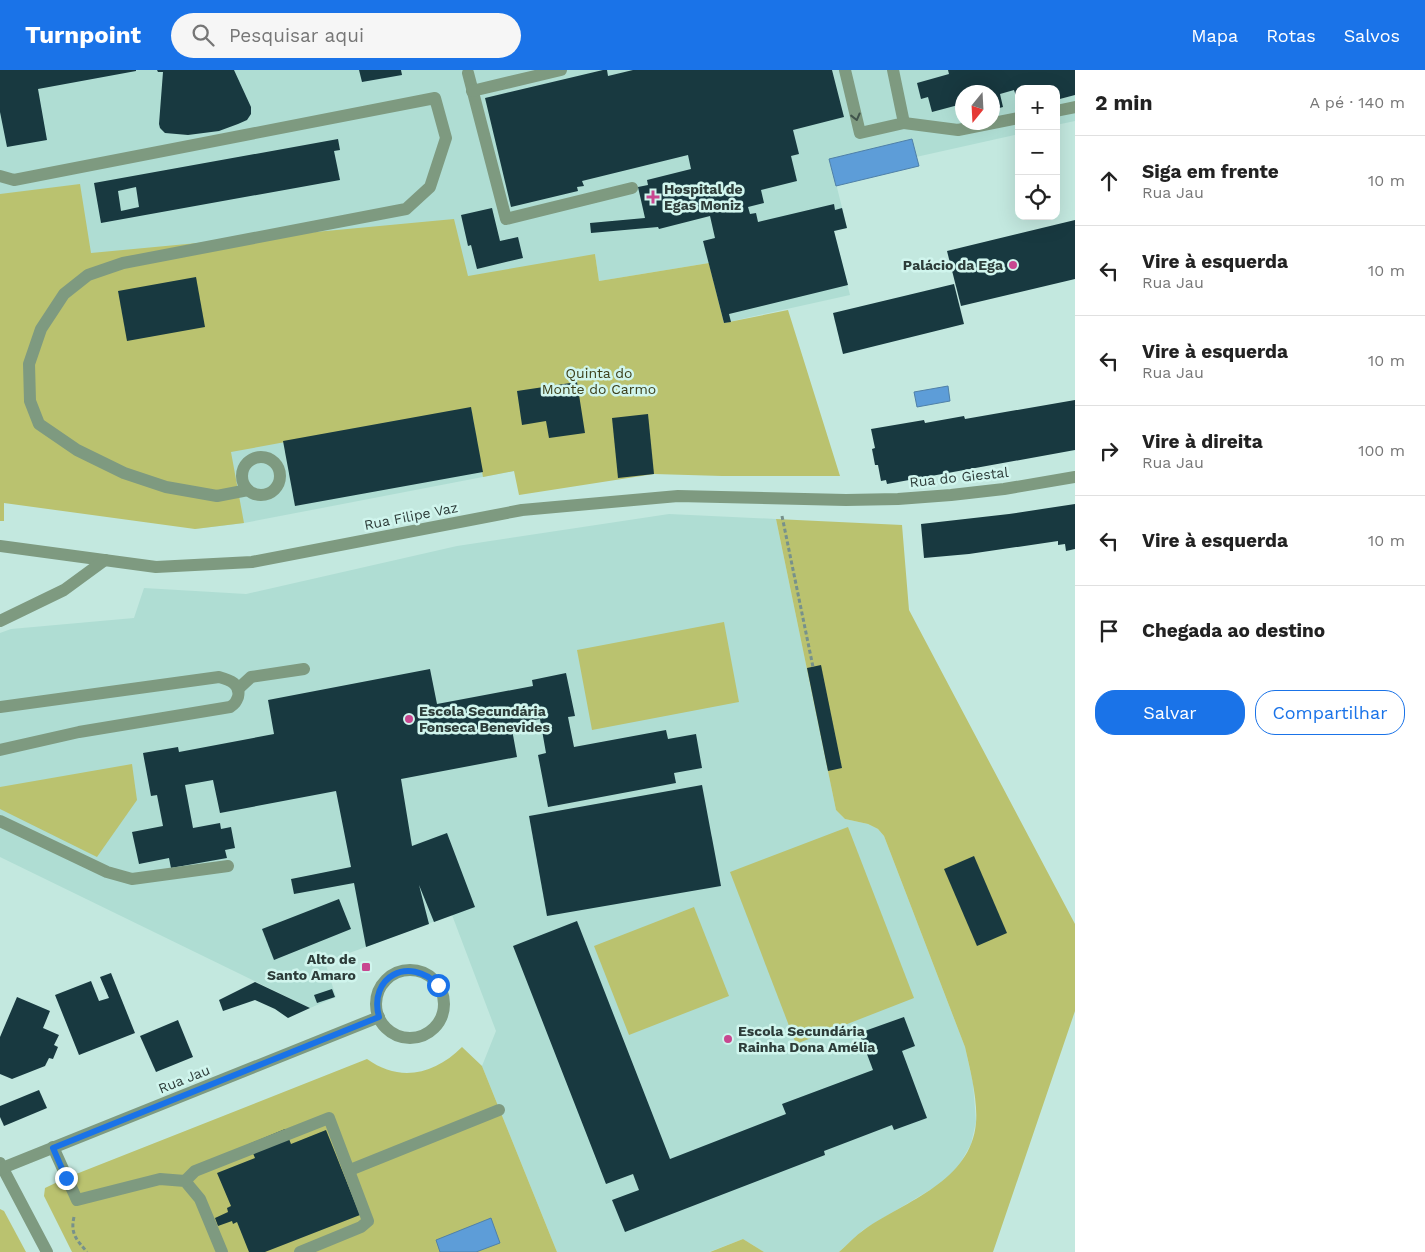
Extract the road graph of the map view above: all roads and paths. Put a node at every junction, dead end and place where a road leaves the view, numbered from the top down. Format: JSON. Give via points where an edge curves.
{"nodes":[{"id":1,"x":561,"y":70,"type":"edge"},
{"id":2,"x":845,"y":70,"type":"edge"},
{"id":3,"x":893,"y":70,"type":"edge"},
{"id":4,"x":468,"y":72,"type":"dead end"},
{"id":5,"x":472,"y":91,"type":"junction"},
{"id":6,"x":1075,"y":108,"type":"edge"},
{"id":7,"x":1060,"y":110,"type":"edge"},
{"id":8,"x":1015,"y":119,"type":"edge"},
{"id":9,"x":904,"y":123,"type":"junction"},
{"id":10,"x":0,"y":176,"type":"edge"},
{"id":11,"x":632,"y":188,"type":"dead end"},
{"id":12,"x":1075,"y":477,"type":"edge"},
{"id":13,"x":248,"y":490,"type":"dead end"},
{"id":14,"x":779,"y":498,"type":"junction"},
{"id":15,"x":846,"y":500,"type":"joint"},
{"id":16,"x":0,"y":546,"type":"edge"},
{"id":17,"x":104,"y":560,"type":"junction"},
{"id":18,"x":0,"y":621,"type":"edge"},
{"id":19,"x":813,"y":667,"type":"dead end"},
{"id":20,"x":304,"y":669,"type":"dead end"},
{"id":21,"x":238,"y":689,"type":"junction"},
{"id":22,"x":0,"y":707,"type":"edge"},
{"id":23,"x":0,"y":750,"type":"edge"},
{"id":24,"x":0,"y":821,"type":"edge"},
{"id":25,"x":228,"y":866,"type":"dead end"},
{"id":26,"x":379,"y":1017,"type":"junction"},
{"id":27,"x":499,"y":1110,"type":"dead end"},
{"id":28,"x":53,"y":1148,"type":"junction"},
{"id":29,"x":1,"y":1167,"type":"edge"},
{"id":30,"x":350,"y":1170,"type":"junction"},
{"id":31,"x":185,"y":1181,"type":"junction"},
{"id":32,"x":82,"y":1199,"type":"junction"},
{"id":33,"x":47,"y":1252,"type":"edge"},
{"id":34,"x":87,"y":1252,"type":"edge"},
{"id":35,"x":222,"y":1252,"type":"edge"},
{"id":36,"x":300,"y":1252,"type":"edge"}],
"edges":[{"from":1,"to":5,"type":"street"},
{"from":2,"to":9,"type":"street","one_way":true,"via":[[860,133]]},
{"from":3,"to":9,"type":"street"},
{"from":4,"to":5,"type":"street"},
{"from":5,"to":11,"type":"street","via":[[506,220]]},
{"from":6,"to":7,"type":"street"},
{"from":8,"to":9,"type":"street","via":[[958,130]]},
{"from":10,"to":13,"type":"street","via":[[14,180],[435,98],[446,138],[430,186],[406,209],[123,263],[88,275],[64,294],[41,329],[30,364],[30,402],[40,424],[77,450],[124,473],[166,487],[217,496]]},
{"from":12,"to":15,"type":"street","name":"Rua do Giestal","via":[[951,495]]},
{"from":14,"to":15,"type":"street","name":"Rua Filipe Vaz"},
{"from":14,"to":17,"type":"street","name":"Rua Filipe Vaz","via":[[678,496],[522,510],[252,562],[156,567]]},
{"from":14,"to":19,"type":"path"},
{"from":16,"to":17,"type":"street","name":"Rua Filipe Vaz"},
{"from":17,"to":18,"type":"street","via":[[64,590]]},
{"from":20,"to":21,"type":"street","via":[[251,677]]},
{"from":21,"to":22,"type":"street","via":[[234,682],[213,678]]},
{"from":21,"to":23,"type":"street","via":[[235,704],[230,707],[79,732]]},
{"from":24,"to":25,"type":"street","via":[[107,872],[132,879]]},
{"from":26,"to":26,"type":"street","via":[[392,1033],[422,1036],[438,1023],[444,1004],[443,994],[431,977],[422,972],[402,971],[384,982],[379,990],[376,1008]]},
{"from":26,"to":28,"type":"street","name":"Rua Jau"},
{"from":27,"to":30,"type":"street"},
{"from":28,"to":29,"type":"street","name":"Rua Jau"},
{"from":28,"to":32,"type":"street","via":[[72,1194],[77,1200]]},
{"from":29,"to":33,"type":"street"},
{"from":30,"to":31,"type":"street","via":[[330,1118],[195,1171]]},
{"from":30,"to":36,"type":"street","via":[[368,1220],[362,1227]]},
{"from":31,"to":32,"type":"street","via":[[160,1179]]},
{"from":31,"to":35,"type":"street","via":[[200,1199]]},
{"from":32,"to":34,"type":"path","via":[[74,1213],[72,1226]]}]}
